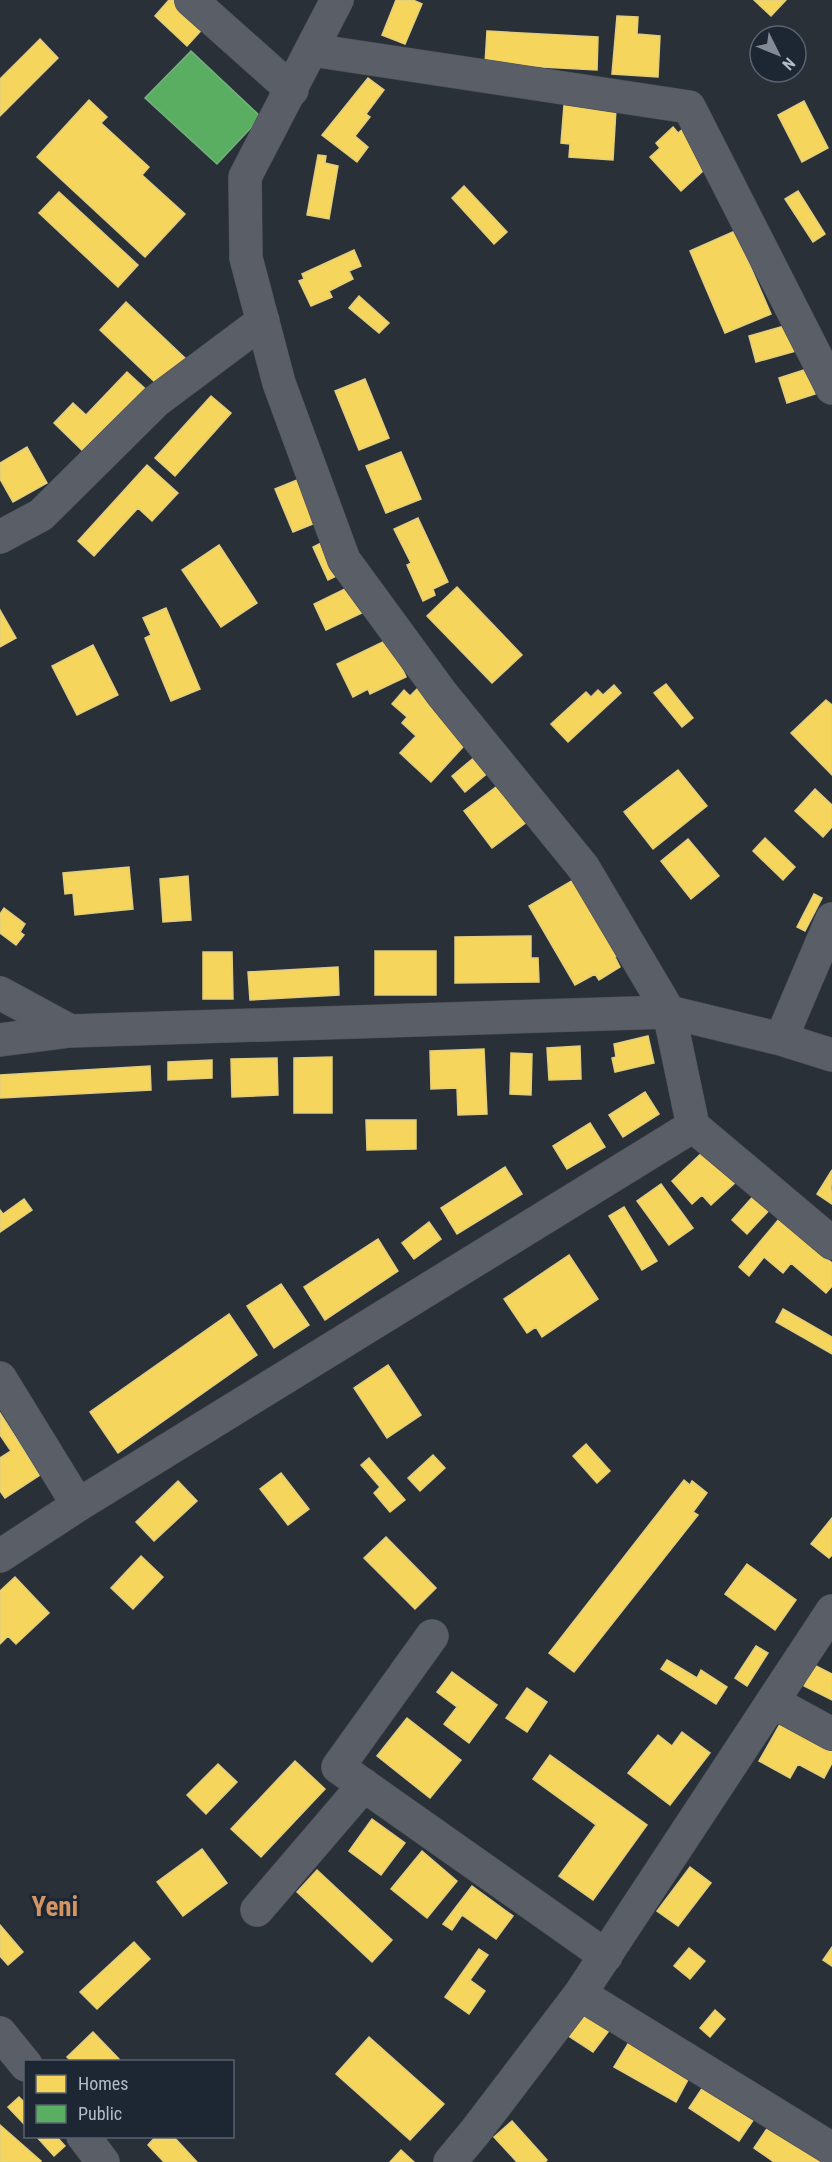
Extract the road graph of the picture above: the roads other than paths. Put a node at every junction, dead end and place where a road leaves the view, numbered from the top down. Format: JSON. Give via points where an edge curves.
{"nodes":[{"id":1,"x":191,"y":0,"type":"edge"},
{"id":2,"x":337,"y":0,"type":"edge"},
{"id":3,"x":312,"y":50,"type":"junction"},
{"id":4,"x":292,"y":90,"type":"junction"},
{"id":5,"x":263,"y":321,"type":"junction"},
{"id":6,"x":832,"y":388,"type":"edge"},
{"id":7,"x":0,"y":537,"type":"edge"},
{"id":8,"x":832,"y":919,"type":"edge"},
{"id":9,"x":0,"y":993,"type":"edge"},
{"id":10,"x":669,"y":1012,"type":"junction"},
{"id":11,"x":70,"y":1031,"type":"junction"},
{"id":12,"x":781,"y":1039,"type":"junction"},
{"id":13,"x":0,"y":1040,"type":"edge"},
{"id":14,"x":832,"y":1055,"type":"edge"},
{"id":15,"x":693,"y":1126,"type":"junction"},
{"id":16,"x":832,"y":1243,"type":"edge"},
{"id":17,"x":0,"y":1378,"type":"edge"},
{"id":18,"x":78,"y":1505,"type":"junction"},
{"id":19,"x":0,"y":1556,"type":"edge"},
{"id":20,"x":832,"y":1611,"type":"edge"},
{"id":21,"x":432,"y":1636,"type":"dead end"},
{"id":22,"x":773,"y":1702,"type":"junction"},
{"id":23,"x":832,"y":1734,"type":"edge"},
{"id":24,"x":364,"y":1785,"type":"junction"},
{"id":25,"x":256,"y":1910,"type":"dead end"},
{"id":26,"x":606,"y":1956,"type":"junction"},
{"id":27,"x":580,"y":1994,"type":"junction"},
{"id":28,"x":0,"y":2033,"type":"edge"},
{"id":29,"x":24,"y":2063,"type":"edge"},
{"id":30,"x":85,"y":2138,"type":"edge"},
{"id":31,"x":832,"y":2149,"type":"edge"},
{"id":32,"x":103,"y":2162,"type":"edge"},
{"id":33,"x":450,"y":2162,"type":"edge"}],
"edges":[{"from":1,"to":4,"type":"street"},
{"from":2,"to":3,"type":"street"},
{"from":3,"to":4,"type":"street"},
{"from":3,"to":6,"type":"street","via":[[689,107]]},
{"from":4,"to":5,"type":"street","via":[[245,177],[246,258]]},
{"from":5,"to":7,"type":"street","via":[[156,401],[41,515]]},
{"from":5,"to":10,"type":"street","via":[[279,383],[344,560],[442,694],[583,867]]},
{"from":8,"to":12,"type":"street"},
{"from":9,"to":11,"type":"street"},
{"from":10,"to":11,"type":"street"},
{"from":10,"to":12,"type":"street"},
{"from":10,"to":15,"type":"street"},
{"from":11,"to":13,"type":"street"},
{"from":12,"to":14,"type":"street"},
{"from":15,"to":16,"type":"street"},
{"from":15,"to":18,"type":"street"},
{"from":17,"to":18,"type":"street"},
{"from":18,"to":19,"type":"street"},
{"from":20,"to":22,"type":"street"},
{"from":21,"to":24,"type":"street","via":[[338,1767]]},
{"from":22,"to":23,"type":"street"},
{"from":22,"to":26,"type":"street"},
{"from":24,"to":25,"type":"street"},
{"from":24,"to":26,"type":"street"},
{"from":26,"to":27,"type":"street"},
{"from":27,"to":31,"type":"street"},
{"from":27,"to":33,"type":"street"},
{"from":28,"to":29,"type":"street"},
{"from":30,"to":32,"type":"street"}]}
